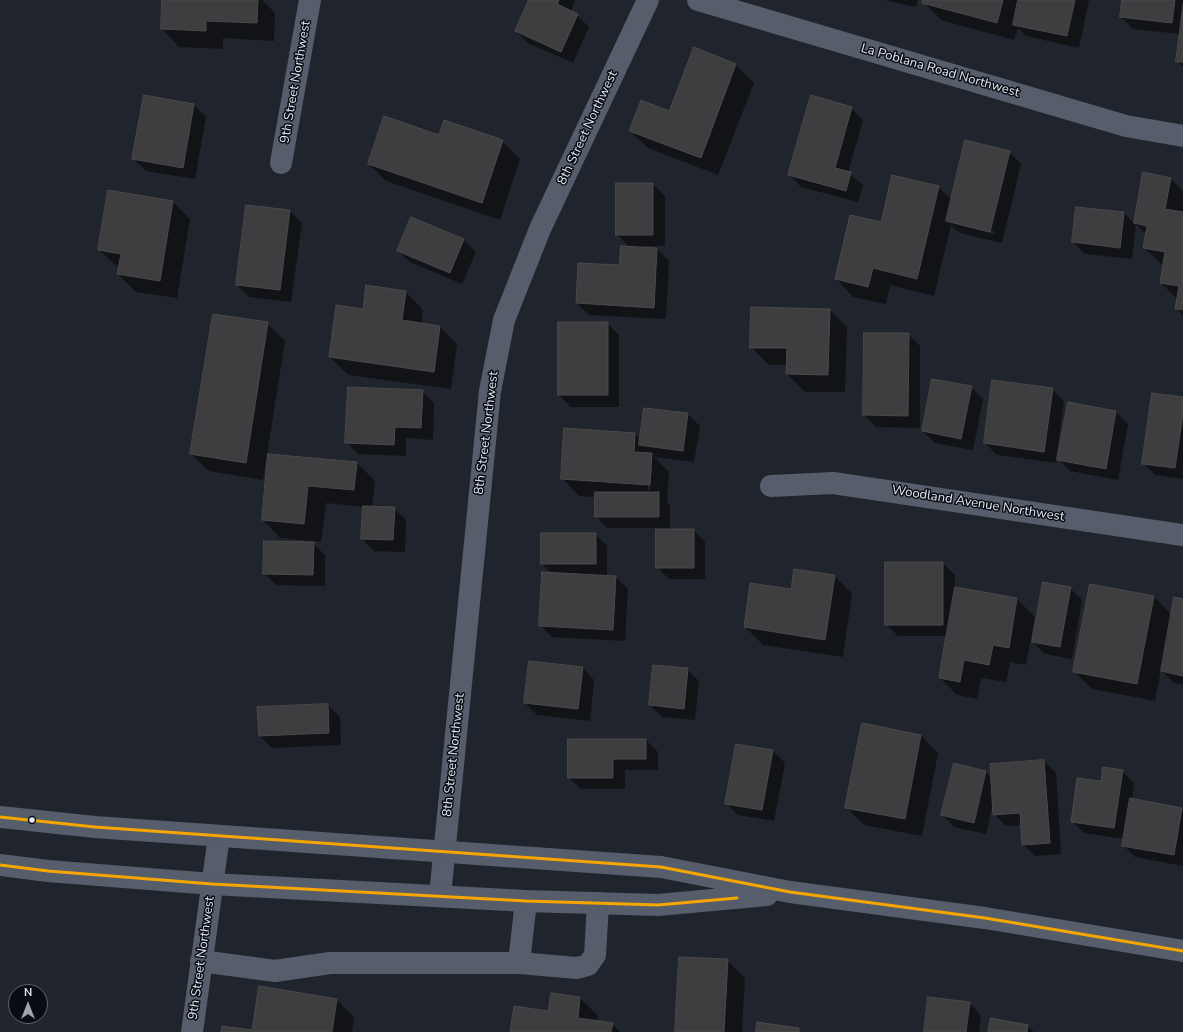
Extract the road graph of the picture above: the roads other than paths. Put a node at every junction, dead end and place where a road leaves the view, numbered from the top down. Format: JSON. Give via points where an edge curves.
{"nodes":[{"id":1,"x":310,"y":0,"type":"edge"},
{"id":2,"x":648,"y":0,"type":"edge"},
{"id":3,"x":698,"y":0,"type":"edge"},
{"id":4,"x":1183,"y":136,"type":"edge"},
{"id":5,"x":281,"y":163,"type":"dead end"},
{"id":6,"x":772,"y":486,"type":"dead end"},
{"id":7,"x":1183,"y":535,"type":"edge"},
{"id":8,"x":0,"y":817,"type":"edge"},
{"id":9,"x":219,"y":836,"type":"junction"},
{"id":10,"x":445,"y":852,"type":"junction"},
{"id":11,"x":0,"y":865,"type":"edge"},
{"id":12,"x":212,"y":884,"type":"junction"},
{"id":13,"x":790,"y":892,"type":"junction"},
{"id":14,"x":440,"y":896,"type":"junction"},
{"id":15,"x":526,"y":901,"type":"junction"},
{"id":16,"x":598,"y":903,"type":"junction"},
{"id":17,"x":1183,"y":951,"type":"edge"},
{"id":18,"x":201,"y":961,"type":"junction"},
{"id":19,"x":519,"y":963,"type":"junction"},
{"id":20,"x":192,"y":1032,"type":"edge"}],
"edges":[{"from":1,"to":5,"type":"street","name":"9th Street Northwest"},
{"from":2,"to":10,"type":"street","name":"8th Street Northwest","via":[[540,229],[504,320],[490,391]]},
{"from":3,"to":4,"type":"street","name":"La Poblana Road Northwest","via":[[1126,126]]},
{"from":6,"to":7,"type":"street","name":"Woodland Avenue Northwest","via":[[833,483]]},
{"from":8,"to":9,"type":"main road"},
{"from":9,"to":10,"type":"main road"},
{"from":9,"to":12,"type":"street","name":"9th Street Northwest"},
{"from":10,"to":13,"type":"main road","via":[[661,867]]},
{"from":10,"to":14,"type":"street","name":"8th Street Northwest"},
{"from":11,"to":12,"type":"main road"},
{"from":12,"to":14,"type":"main road"},
{"from":12,"to":18,"type":"street","name":"9th Street Northwest"},
{"from":13,"to":16,"type":"main road","via":[[658,905]]},
{"from":13,"to":17,"type":"main road","via":[[970,916]]},
{"from":14,"to":15,"type":"main road"},
{"from":15,"to":16,"type":"main road"},
{"from":15,"to":19,"type":"street"},
{"from":16,"to":19,"type":"street","via":[[595,955],[588,965],[577,968]]},
{"from":18,"to":19,"type":"street","via":[[275,971],[330,963]]},
{"from":18,"to":20,"type":"street","name":"9th Street Northwest"}]}
